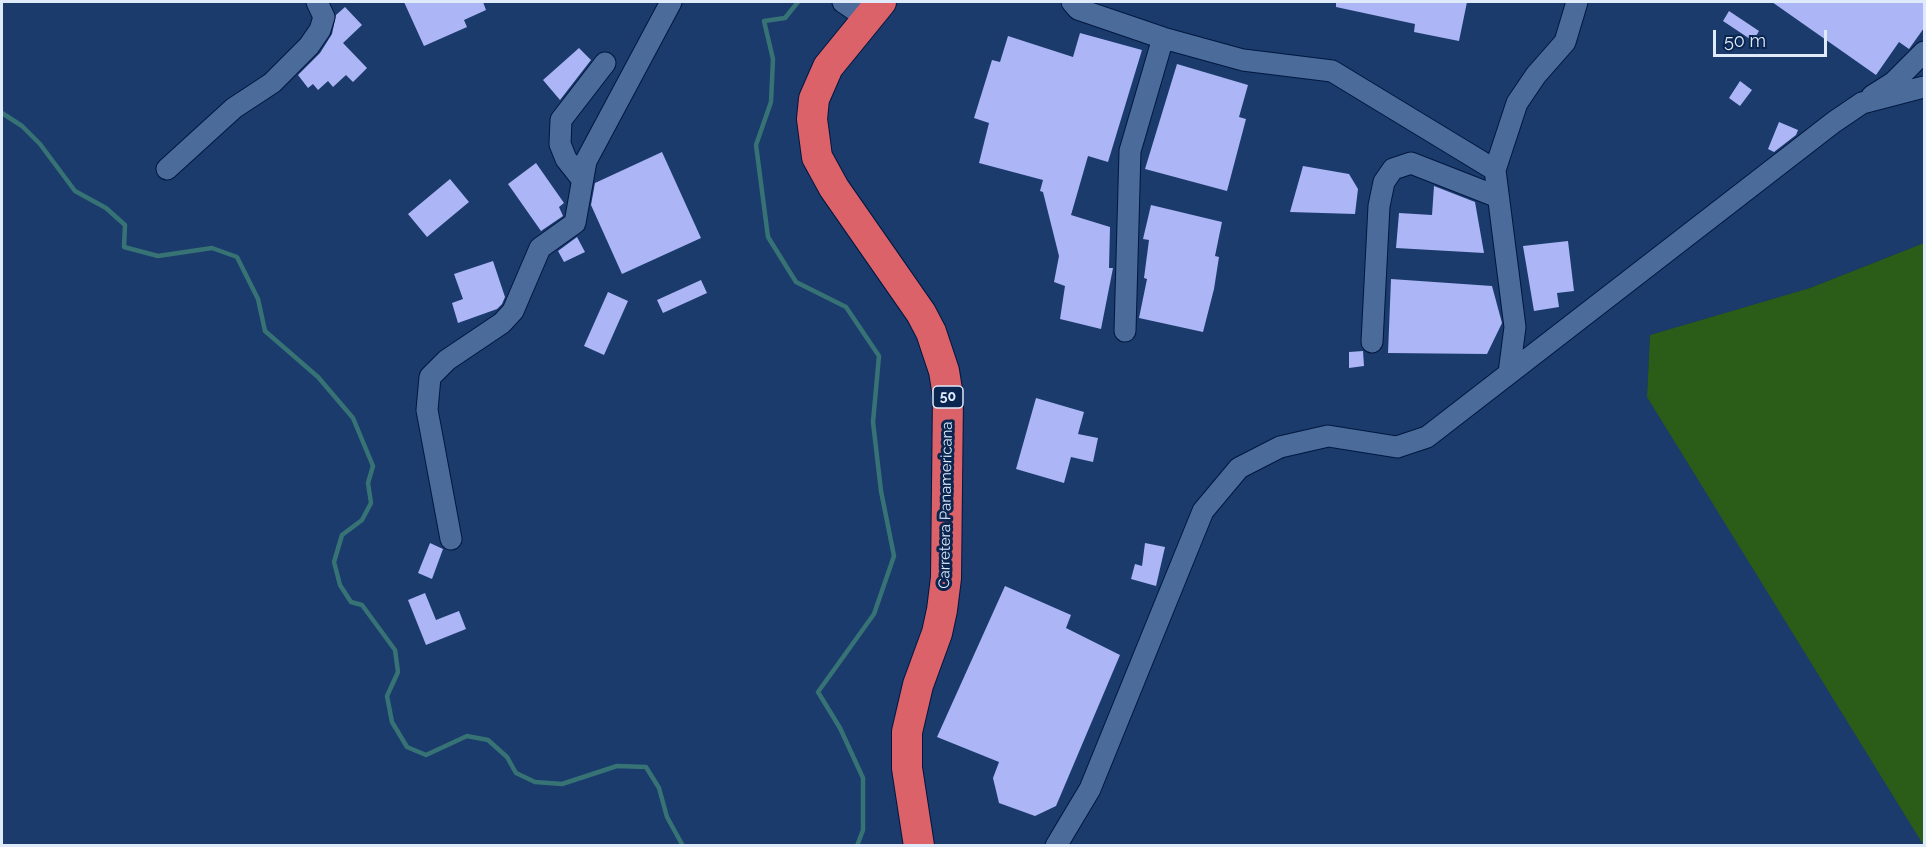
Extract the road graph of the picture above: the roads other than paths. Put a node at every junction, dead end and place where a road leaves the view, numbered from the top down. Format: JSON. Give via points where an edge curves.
{"nodes":[{"id":1,"x":317,"y":2,"type":"edge"},
{"id":2,"x":671,"y":2,"type":"edge"},
{"id":3,"x":843,"y":2,"type":"edge"},
{"id":4,"x":1072,"y":2,"type":"edge"},
{"id":5,"x":1576,"y":2,"type":"edge"},
{"id":6,"x":874,"y":10,"type":"edge"},
{"id":7,"x":1163,"y":38,"type":"junction"},
{"id":8,"x":1923,"y":56,"type":"edge"},
{"id":9,"x":605,"y":63,"type":"dead end"},
{"id":10,"x":1924,"y":87,"type":"edge"},
{"id":11,"x":1862,"y":103,"type":"junction"},
{"id":12,"x":167,"y":169,"type":"dead end"},
{"id":13,"x":1496,"y":170,"type":"junction"},
{"id":14,"x":581,"y":178,"type":"junction"},
{"id":15,"x":1498,"y":197,"type":"junction"},
{"id":16,"x":1125,"y":331,"type":"dead end"},
{"id":17,"x":1372,"y":342,"type":"dead end"},
{"id":18,"x":1509,"y":373,"type":"junction"},
{"id":19,"x":451,"y":539,"type":"dead end"},
{"id":20,"x":918,"y":846,"type":"edge"},
{"id":21,"x":1056,"y":846,"type":"edge"}],
"edges":[{"from":1,"to":12,"type":"street","via":[[324,17],[309,46]]},
{"from":2,"to":14,"type":"street","via":[[586,160]]},
{"from":3,"to":6,"type":"street"},
{"from":4,"to":7,"type":"street","via":[[1078,9]]},
{"from":5,"to":13,"type":"street","via":[[1565,42],[1517,103]]},
{"from":6,"to":20,"type":"highway","name":"Carretera Panamericana","number":"50","via":[[824,74],[814,99],[812,128],[817,157],[834,188],[921,312],[938,350],[946,388],[942,610],[907,732],[907,768]]},
{"from":7,"to":13,"type":"street","via":[[1243,60],[1332,71]]},
{"from":7,"to":16,"type":"street","via":[[1130,151]]},
{"from":8,"to":11,"type":"street"},
{"from":9,"to":14,"type":"street","via":[[561,120],[560,144]]},
{"from":10,"to":11,"type":"street"},
{"from":11,"to":18,"type":"street"},
{"from":13,"to":15,"type":"street"},
{"from":14,"to":19,"type":"street","via":[[575,223],[540,248],[513,311],[430,377],[427,410]]},
{"from":15,"to":17,"type":"street","via":[[1411,163],[1393,169],[1384,182],[1379,206]]},
{"from":15,"to":18,"type":"street","via":[[1515,327]]},
{"from":18,"to":21,"type":"street","via":[[1427,437],[1396,447],[1328,436],[1280,447],[1239,468],[1203,511],[1090,789]]}]}
